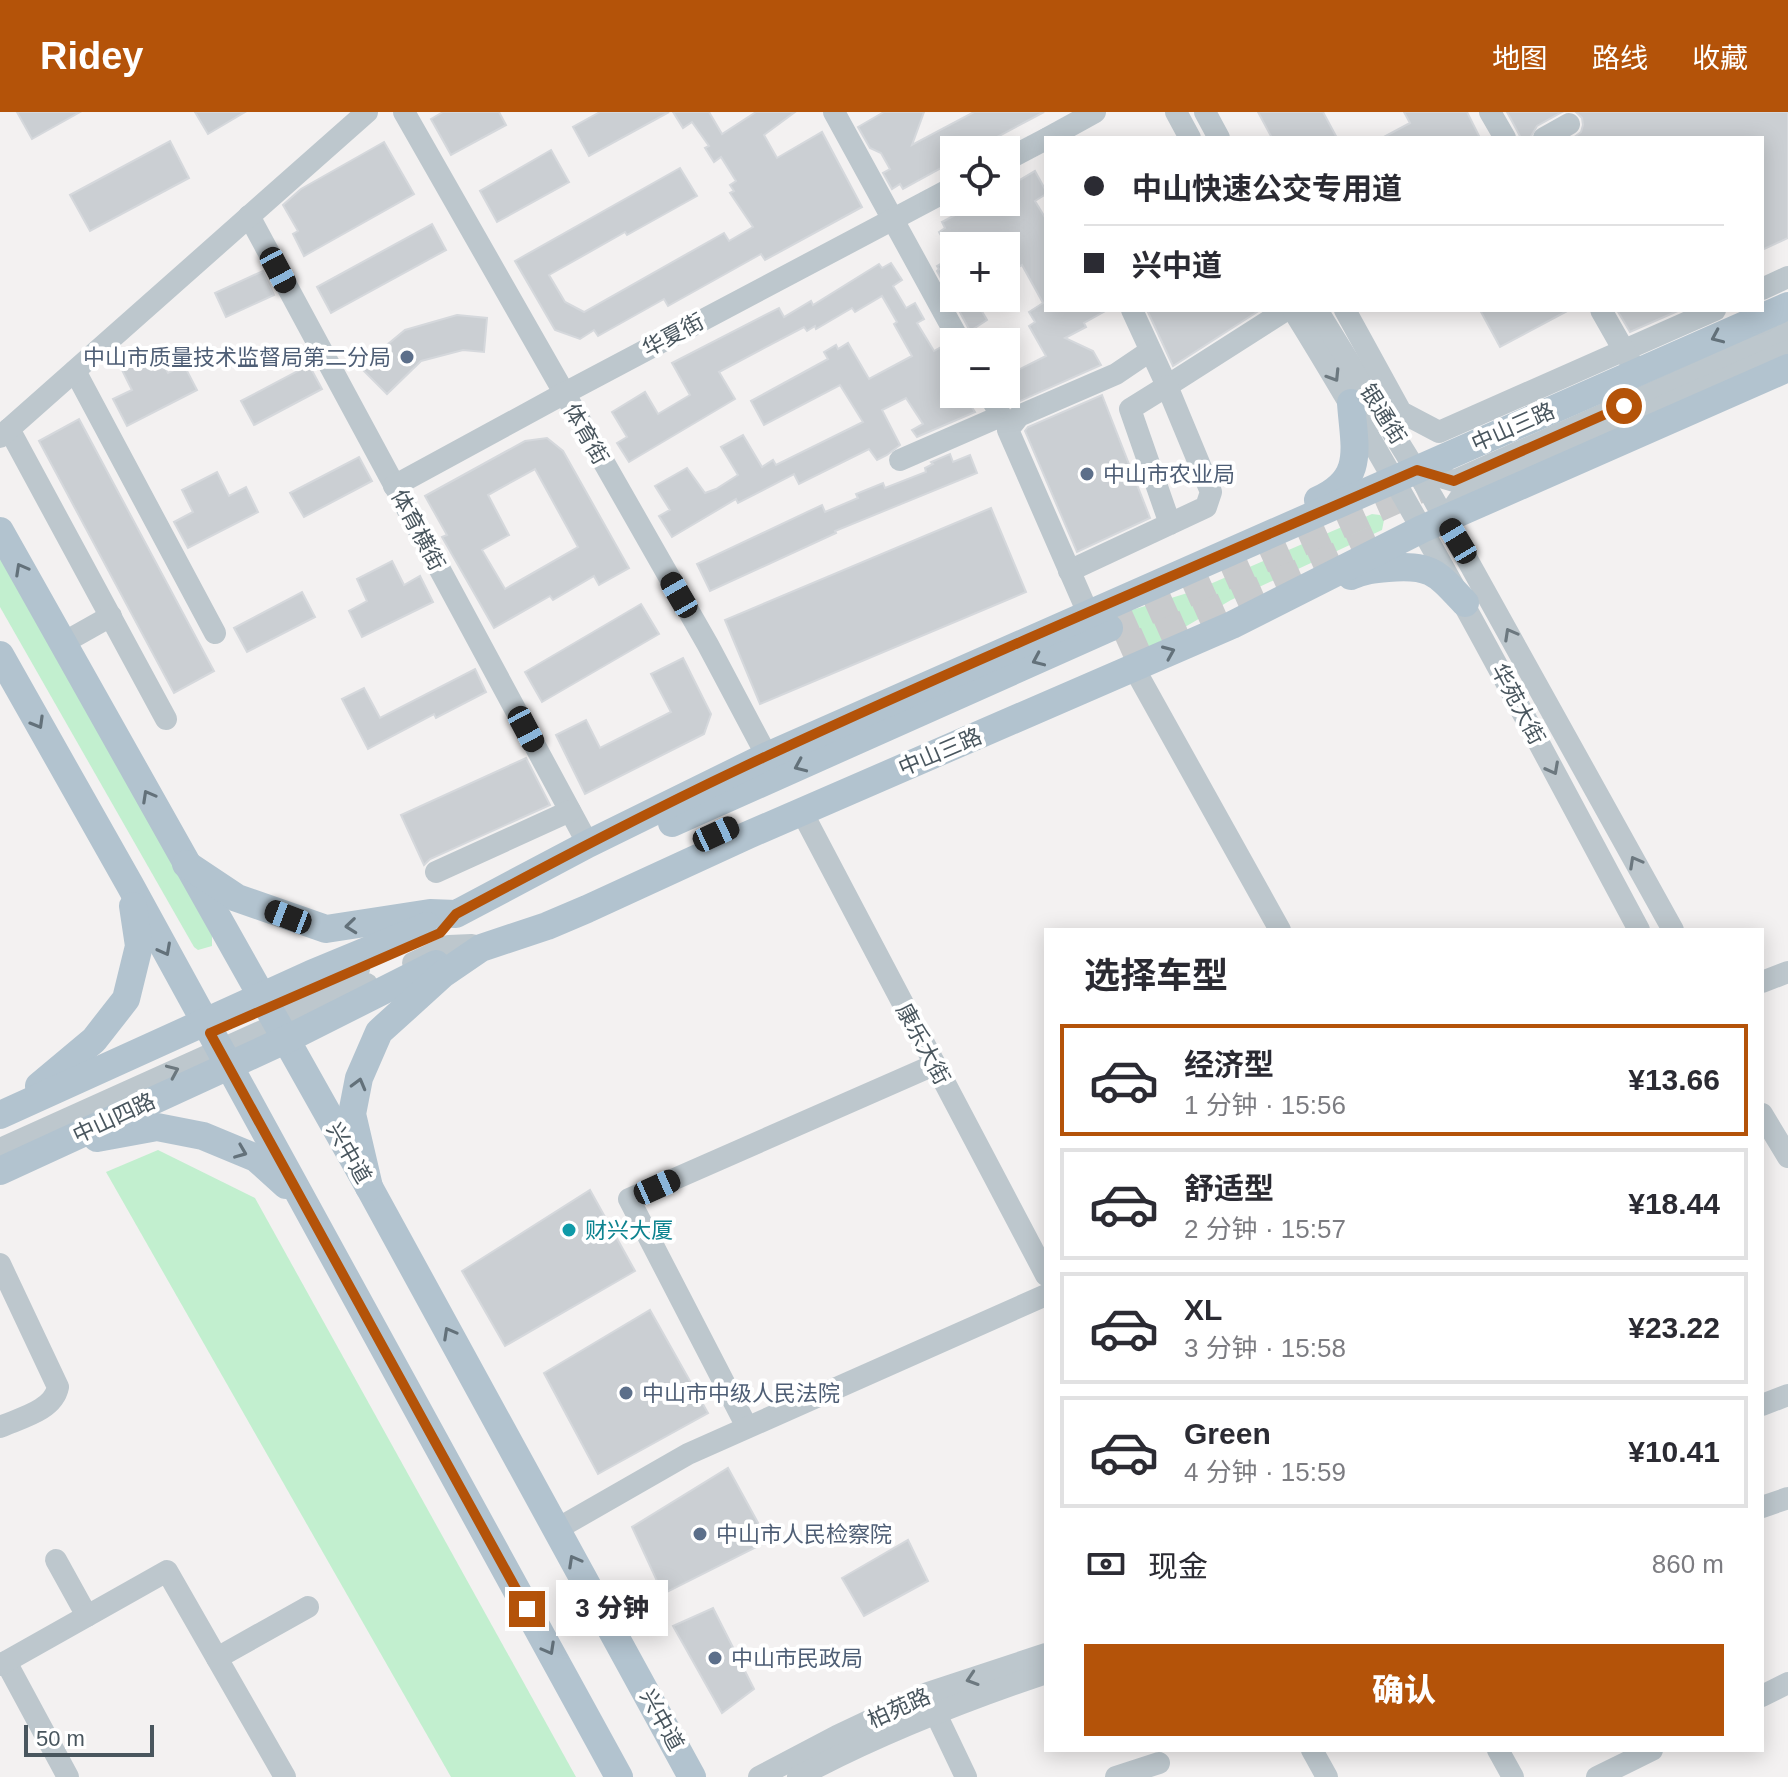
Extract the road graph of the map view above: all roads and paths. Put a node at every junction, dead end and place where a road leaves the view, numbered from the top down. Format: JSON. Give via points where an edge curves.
{"nodes":[{"id":1,"x":367,"y":112,"type":"edge"},
{"id":2,"x":404,"y":112,"type":"edge"},
{"id":3,"x":834,"y":112,"type":"edge"},
{"id":4,"x":1095,"y":112,"type":"edge"},
{"id":5,"x":1176,"y":112,"type":"edge"},
{"id":6,"x":1205,"y":112,"type":"edge"},
{"id":7,"x":1490,"y":112,"type":"edge"},
{"id":8,"x":1569,"y":124,"type":"dead end"},
{"id":9,"x":1053,"y":136,"type":"edge"},
{"id":10,"x":1189,"y":136,"type":"edge"},
{"id":11,"x":1218,"y":136,"type":"edge"},
{"id":12,"x":1504,"y":136,"type":"edge"},
{"id":13,"x":1548,"y":136,"type":"edge"},
{"id":14,"x":1044,"y":141,"type":"edge"},
{"id":15,"x":1020,"y":153,"type":"edge"},
{"id":16,"x":940,"y":195,"type":"edge"},
{"id":17,"x":249,"y":216,"type":"junction"},
{"id":18,"x":893,"y":220,"type":"junction"},
{"id":19,"x":1788,"y":277,"type":"edge"},
{"id":20,"x":1764,"y":288,"type":"edge"},
{"id":21,"x":1788,"y":306,"type":"edge"},
{"id":22,"x":1133,"y":312,"type":"edge"},
{"id":23,"x":1283,"y":312,"type":"edge"},
{"id":24,"x":1294,"y":312,"type":"edge"},
{"id":25,"x":1318,"y":312,"type":"edge"},
{"id":26,"x":1346,"y":312,"type":"edge"},
{"id":27,"x":1602,"y":312,"type":"edge"},
{"id":28,"x":1712,"y":312,"type":"edge"},
{"id":29,"x":1755,"y":315,"type":"edge"},
{"id":30,"x":952,"y":328,"type":"edge"},
{"id":31,"x":1788,"y":332,"type":"edge"},
{"id":32,"x":1150,"y":351,"type":"junction"},
{"id":33,"x":1788,"y":351,"type":"edge"},
{"id":34,"x":1630,"y":362,"type":"junction"},
{"id":35,"x":1788,"y":368,"type":"edge"},
{"id":36,"x":75,"y":371,"type":"junction"},
{"id":37,"x":1116,"y":374,"type":"junction"},
{"id":38,"x":1167,"y":386,"type":"junction"},
{"id":39,"x":563,"y":394,"type":"junction"},
{"id":40,"x":1351,"y":403,"type":"junction"},
{"id":41,"x":997,"y":408,"type":"edge"},
{"id":42,"x":1130,"y":409,"type":"junction"},
{"id":43,"x":5,"y":433,"type":"edge"},
{"id":44,"x":900,"y":460,"type":"dead end"},
{"id":45,"x":1405,"y":475,"type":"junction"},
{"id":46,"x":394,"y":486,"type":"junction"},
{"id":47,"x":1170,"y":524,"type":"junction"},
{"id":48,"x":1434,"y":524,"type":"junction"},
{"id":49,"x":0,"y":531,"type":"edge"},
{"id":50,"x":1203,"y":562,"type":"junction"},
{"id":51,"x":1069,"y":571,"type":"junction"},
{"id":52,"x":1465,"y":603,"type":"junction"},
{"id":53,"x":111,"y":616,"type":"junction"},
{"id":54,"x":1232,"y":625,"type":"junction"},
{"id":55,"x":215,"y":633,"type":"dead end"},
{"id":56,"x":1113,"y":640,"type":"junction"},
{"id":57,"x":63,"y":643,"type":"junction"},
{"id":58,"x":0,"y":655,"type":"edge"},
{"id":59,"x":166,"y":719,"type":"dead end"},
{"id":60,"x":767,"y":756,"type":"junction"},
{"id":61,"x":570,"y":811,"type":"junction"},
{"id":62,"x":802,"y":812,"type":"junction"},
{"id":63,"x":588,"y":844,"type":"junction"},
{"id":64,"x":186,"y":864,"type":"junction"},
{"id":65,"x":436,"y":872,"type":"dead end"},
{"id":66,"x":130,"y":885,"type":"junction"},
{"id":67,"x":456,"y":914,"type":"junction"},
{"id":68,"x":1279,"y":928,"type":"edge"},
{"id":69,"x":1638,"y":928,"type":"edge"},
{"id":70,"x":1672,"y":928,"type":"edge"},
{"id":71,"x":476,"y":947,"type":"junction"},
{"id":72,"x":1788,"y":972,"type":"edge"},
{"id":73,"x":1764,"y":981,"type":"edge"},
{"id":74,"x":272,"y":1018,"type":"junction"},
{"id":75,"x":215,"y":1042,"type":"junction"},
{"id":76,"x":934,"y":1065,"type":"junction"},
{"id":77,"x":1764,"y":1117,"type":"edge"},
{"id":78,"x":4,"y":1118,"type":"edge"},
{"id":79,"x":56,"y":1145,"type":"junction"},
{"id":80,"x":0,"y":1149,"type":"edge"},
{"id":81,"x":1788,"y":1157,"type":"edge"},
{"id":82,"x":0,"y":1171,"type":"edge"},
{"id":83,"x":369,"y":1187,"type":"junction"},
{"id":84,"x":303,"y":1200,"type":"junction"},
{"id":85,"x":0,"y":1264,"type":"edge"},
{"id":86,"x":1044,"y":1271,"type":"edge"},
{"id":87,"x":1044,"y":1296,"type":"edge"},
{"id":88,"x":1788,"y":1395,"type":"edge"},
{"id":89,"x":1764,"y":1404,"type":"edge"},
{"id":90,"x":1788,"y":1411,"type":"edge"},
{"id":91,"x":1764,"y":1420,"type":"edge"},
{"id":92,"x":0,"y":1427,"type":"edge"},
{"id":93,"x":747,"y":1427,"type":"junction"},
{"id":94,"x":1788,"y":1498,"type":"edge"},
{"id":95,"x":1764,"y":1506,"type":"edge"},
{"id":96,"x":557,"y":1529,"type":"junction"},
{"id":97,"x":56,"y":1560,"type":"dead end"},
{"id":98,"x":308,"y":1607,"type":"dead end"},
{"id":99,"x":87,"y":1616,"type":"junction"},
{"id":100,"x":1044,"y":1655,"type":"edge"},
{"id":101,"x":217,"y":1658,"type":"junction"},
{"id":102,"x":3,"y":1664,"type":"edge"},
{"id":103,"x":1044,"y":1674,"type":"edge"},
{"id":104,"x":1788,"y":1683,"type":"edge"},
{"id":105,"x":1764,"y":1695,"type":"edge"},
{"id":106,"x":935,"y":1712,"type":"junction"},
{"id":107,"x":1313,"y":1752,"type":"edge"},
{"id":108,"x":1499,"y":1752,"type":"edge"},
{"id":109,"x":1648,"y":1752,"type":"edge"},
{"id":110,"x":1159,"y":1763,"type":"dead end"},
{"id":111,"x":68,"y":1777,"type":"edge"},
{"id":112,"x":285,"y":1777,"type":"edge"},
{"id":113,"x":619,"y":1777,"type":"edge"},
{"id":114,"x":692,"y":1777,"type":"edge"},
{"id":115,"x":759,"y":1777,"type":"edge"},
{"id":116,"x":798,"y":1777,"type":"edge"},
{"id":117,"x":966,"y":1777,"type":"edge"},
{"id":118,"x":1116,"y":1777,"type":"edge"},
{"id":119,"x":1327,"y":1777,"type":"edge"},
{"id":120,"x":1513,"y":1777,"type":"edge"},
{"id":121,"x":1597,"y":1777,"type":"edge"}],
"edges":[{"from":1,"to":17,"type":"street"},
{"from":2,"to":39,"type":"street","name":"体育街"},
{"from":3,"to":18,"type":"street"},
{"from":4,"to":9,"type":"street"},
{"from":5,"to":10,"type":"street"},
{"from":6,"to":11,"type":"street"},
{"from":7,"to":12,"type":"street"},
{"from":8,"to":13,"type":"street"},
{"from":14,"to":15,"type":"street"},
{"from":16,"to":18,"type":"street","name":"华夏街"},
{"from":17,"to":36,"type":"street"},
{"from":17,"to":46,"type":"street","name":"体育横街"},
{"from":18,"to":30,"type":"street"},
{"from":18,"to":39,"type":"street","name":"华夏街"},
{"from":19,"to":20,"type":"street"},
{"from":21,"to":29,"type":"main road","name":"中山三路"},
{"from":22,"to":32,"type":"street"},
{"from":23,"to":38,"type":"street"},
{"from":24,"to":40,"type":"street","one_way":true},
{"from":25,"to":45,"type":"street","name":"银通街"},
{"from":26,"to":34,"type":"street","via":[[1401,412],[1439,432]]},
{"from":27,"to":34,"type":"street"},
{"from":28,"to":34,"type":"street"},
{"from":29,"to":34,"type":"main road","name":"中山三路","one_way":true},
{"from":31,"to":45,"type":"street","via":[[1454,481]]},
{"from":32,"to":37,"type":"street"},
{"from":32,"to":38,"type":"street"},
{"from":33,"to":48,"type":"street","via":[[1462,495]]},
{"from":34,"to":45,"type":"main road","name":"中山三路"},
{"from":35,"to":48,"type":"main road","name":"中山三路"},
{"from":36,"to":43,"type":"street"},
{"from":36,"to":55,"type":"street"},
{"from":37,"to":42,"type":"street"},
{"from":37,"to":51,"type":"street","via":[[1019,416],[1008,430]]},
{"from":38,"to":42,"type":"street"},
{"from":38,"to":47,"type":"street","via":[[1211,492],[1206,507]]},
{"from":39,"to":46,"type":"street","name":"华夏街"},
{"from":39,"to":60,"type":"street","name":"体育街"},
{"from":40,"to":45,"type":"street"},
{"from":40,"to":50,"type":"main road","via":[[1355,465],[1337,492],[1264,523]]},
{"from":41,"to":44,"type":"street","via":[[1001,416]]},
{"from":42,"to":47,"type":"street"},
{"from":43,"to":53,"type":"street"},
{"from":45,"to":48,"type":"street","name":"银通街"},
{"from":45,"to":50,"type":"main road","name":"中山三路"},
{"from":46,"to":61,"type":"street","name":"体育横街"},
{"from":47,"to":51,"type":"street"},
{"from":48,"to":52,"type":"street","name":"华苑大街"},
{"from":48,"to":54,"type":"main road","name":"中山三路"},
{"from":70,"to":48,"type":"street","name":"华苑大街","one_way":true},
{"from":57,"to":49,"type":"main road","name":"兴中道","one_way":true},
{"from":50,"to":56,"type":"main road","name":"中山三路"},
{"from":51,"to":56,"type":"street"},
{"from":52,"to":54,"type":"main road","via":[[1435,574],[1415,566],[1364,570]]},
{"from":52,"to":69,"type":"street","name":"华苑大街","one_way":true},
{"from":53,"to":57,"type":"street"},
{"from":53,"to":59,"type":"street"},
{"from":56,"to":54,"type":"main road","name":"中山三路","one_way":true},
{"from":56,"to":60,"type":"main road","name":"中山三路"},
{"from":56,"to":62,"type":"main road","name":"中山三路"},
{"from":56,"to":67,"type":"main road","name":"中山三路","one_way":true},
{"from":56,"to":68,"type":"street"},
{"from":56,"to":71,"type":"main road","name":"中山三路"},
{"from":64,"to":57,"type":"main road","name":"兴中道","one_way":true},
{"from":58,"to":66,"type":"main road","one_way":true},
{"from":60,"to":63,"type":"main road","name":"中山三路"},
{"from":61,"to":63,"type":"street","name":"体育横街"},
{"from":61,"to":65,"type":"street"},
{"from":62,"to":71,"type":"main road","name":"中山三路","via":[[547,926]]},
{"from":62,"to":76,"type":"street","name":"康乐大街"},
{"from":63,"to":67,"type":"main road","name":"中山三路"},
{"from":67,"to":64,"type":"main road","one_way":true,"via":[[326,929],[237,898]]},
{"from":64,"to":74,"type":"main road","name":"兴中道"},
{"from":66,"to":75,"type":"main road","one_way":true},
{"from":66,"to":78,"type":"main road","via":[[139,946],[126,999],[94,1040]]},
{"from":67,"to":74,"type":"main road","name":"中山三路"},
{"from":71,"to":74,"type":"main road","name":"中山三路"},
{"from":83,"to":71,"type":"main road","one_way":true,"via":[[352,1114],[359,1078],[379,1032]]},
{"from":72,"to":73,"type":"street"},
{"from":74,"to":75,"type":"main road"},
{"from":74,"to":75,"type":"main road","name":"中山三路"},
{"from":74,"to":83,"type":"main road","name":"兴中道"},
{"from":75,"to":78,"type":"main road"},
{"from":75,"to":79,"type":"main road","name":"中山四路"},
{"from":80,"to":75,"type":"street","one_way":true},
{"from":75,"to":84,"type":"main road"},
{"from":76,"to":86,"type":"street","name":"康乐大街"},
{"from":76,"to":93,"type":"street","via":[[629,1199]]},
{"from":77,"to":81,"type":"street"},
{"from":79,"to":82,"type":"main road","name":"中山四路"},
{"from":79,"to":84,"type":"main road","one_way":true,"via":[[157,1127],[203,1136],[256,1158]]},
{"from":96,"to":83,"type":"main road","name":"兴中道","one_way":true},
{"from":84,"to":113,"type":"main road","one_way":true},
{"from":85,"to":92,"type":"street","via":[[58,1387],[44,1408]]},
{"from":87,"to":93,"type":"street"},
{"from":88,"to":89,"type":"street"},
{"from":90,"to":91,"type":"street"},
{"from":93,"to":96,"type":"street","via":[[688,1454]]},
{"from":94,"to":95,"type":"street"},
{"from":114,"to":96,"type":"main road","name":"兴中道","one_way":true},
{"from":97,"to":99,"type":"street"},
{"from":98,"to":101,"type":"street"},
{"from":99,"to":101,"type":"street","via":[[167,1571]]},
{"from":99,"to":102,"type":"street"},
{"from":100,"to":115,"type":"street","name":"柏苑路","one_way":true,"via":[[928,1693]]},
{"from":101,"to":112,"type":"street"},
{"from":102,"to":111,"type":"street"},
{"from":103,"to":106,"type":"street","name":"柏苑路"},
{"from":104,"to":105,"type":"street"},
{"from":106,"to":116,"type":"street","name":"柏苑路"},
{"from":106,"to":117,"type":"street"},
{"from":107,"to":119,"type":"street"},
{"from":108,"to":120,"type":"street"},
{"from":109,"to":121,"type":"street"},
{"from":110,"to":118,"type":"street"}]}
